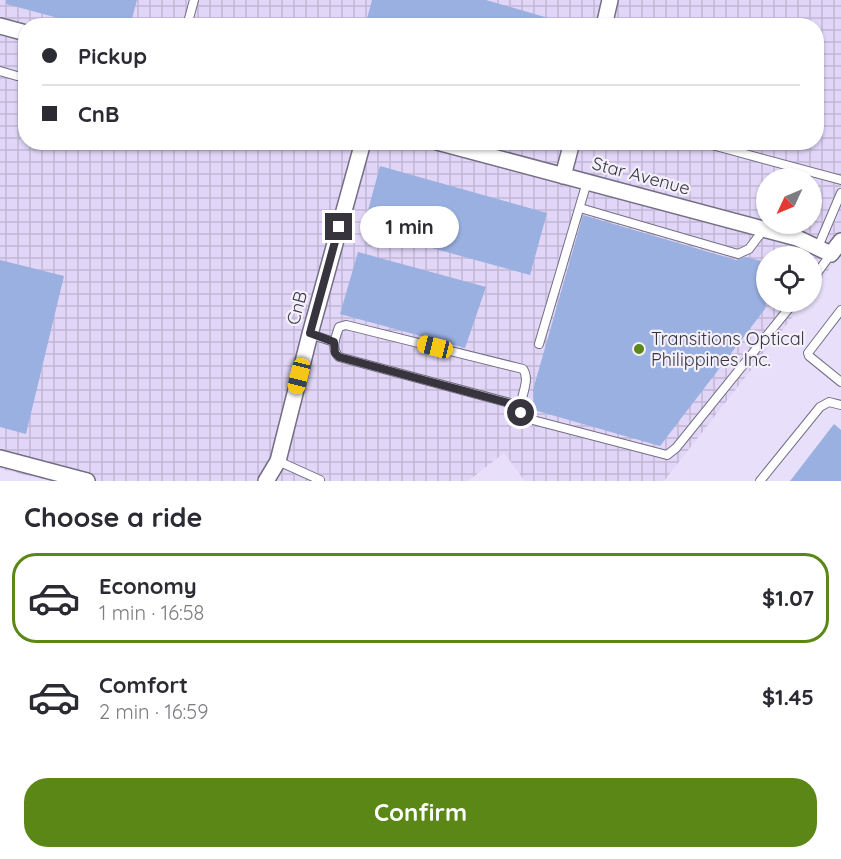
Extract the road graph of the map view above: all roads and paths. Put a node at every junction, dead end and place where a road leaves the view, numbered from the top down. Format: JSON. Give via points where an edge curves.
{"nodes":[{"id":1,"x":194,"y":0,"type":"edge"},
{"id":2,"x":610,"y":0,"type":"edge"},
{"id":3,"x":189,"y":18,"type":"edge"},
{"id":4,"x":606,"y":18,"type":"edge"},
{"id":5,"x":0,"y":26,"type":"edge"},
{"id":6,"x":18,"y":31,"type":"edge"},
{"id":7,"x":0,"y":71,"type":"edge"},
{"id":8,"x":17,"y":76,"type":"dead end"},
{"id":9,"x":361,"y":150,"type":"edge"},
{"id":10,"x":467,"y":150,"type":"edge"},
{"id":11,"x":570,"y":150,"type":"edge"},
{"id":12,"x":730,"y":150,"type":"edge"},
{"id":13,"x":563,"y":176,"type":"junction"},
{"id":14,"x":841,"y":180,"type":"edge"},
{"id":15,"x":586,"y":182,"type":"junction"},
{"id":16,"x":841,"y":192,"type":"edge"},
{"id":17,"x":580,"y":208,"type":"junction"},
{"id":18,"x":756,"y":227,"type":"edge"},
{"id":19,"x":760,"y":234,"type":"edge"},
{"id":20,"x":782,"y":234,"type":"edge"},
{"id":21,"x":841,"y":241,"type":"edge"},
{"id":22,"x":825,"y":250,"type":"junction"},
{"id":23,"x":822,"y":257,"type":"edge"},
{"id":24,"x":841,"y":309,"type":"edge"},
{"id":25,"x":786,"y":312,"type":"edge"},
{"id":26,"x":310,"y":333,"type":"junction"},
{"id":27,"x":334,"y":342,"type":"junction"},
{"id":28,"x":539,"y":344,"type":"dead end"},
{"id":29,"x":841,"y":382,"type":"edge"},
{"id":30,"x":841,"y":405,"type":"edge"},
{"id":31,"x":520,"y":406,"type":"junction"},
{"id":32,"x":0,"y":458,"type":"edge"},
{"id":33,"x":278,"y":461,"type":"junction"},
{"id":34,"x":320,"y":480,"type":"edge"},
{"id":35,"x":87,"y":481,"type":"edge"},
{"id":36,"x":266,"y":481,"type":"edge"},
{"id":37,"x":760,"y":481,"type":"edge"}],
"edges":[{"from":1,"to":3,"type":"lane"},
{"from":2,"to":4,"type":"street"},
{"from":5,"to":6,"type":"street"},
{"from":7,"to":8,"type":"lane"},
{"from":9,"to":26,"type":"street","name":"CnB"},
{"from":10,"to":13,"type":"street","name":"Star Avenue"},
{"from":11,"to":13,"type":"street"},
{"from":12,"to":14,"type":"lane"},
{"from":13,"to":15,"type":"street","name":"Star Avenue"},
{"from":15,"to":17,"type":"lane"},
{"from":15,"to":18,"type":"street","name":"Star Avenue"},
{"from":16,"to":22,"type":"lane"},
{"from":17,"to":19,"type":"lane","via":[[738,254],[749,249]]},
{"from":17,"to":28,"type":"lane"},
{"from":20,"to":22,"type":"street","name":"Star Avenue"},
{"from":21,"to":22,"type":"street"},
{"from":22,"to":23,"type":"lane"},
{"from":24,"to":29,"type":"lane","via":[[808,352]]},
{"from":25,"to":31,"type":"lane","via":[[667,455],[525,418]]},
{"from":26,"to":27,"type":"lane"},
{"from":26,"to":33,"type":"street","name":"CnB"},
{"from":27,"to":31,"type":"lane","via":[[339,357]]},
{"from":27,"to":31,"type":"lane","via":[[339,327],[346,325],[523,369],[527,376]]},
{"from":30,"to":37,"type":"lane","via":[[829,402],[820,407]]},
{"from":32,"to":35,"type":"street"},
{"from":33,"to":34,"type":"lane"},
{"from":33,"to":36,"type":"street","name":"CnB"}]}
